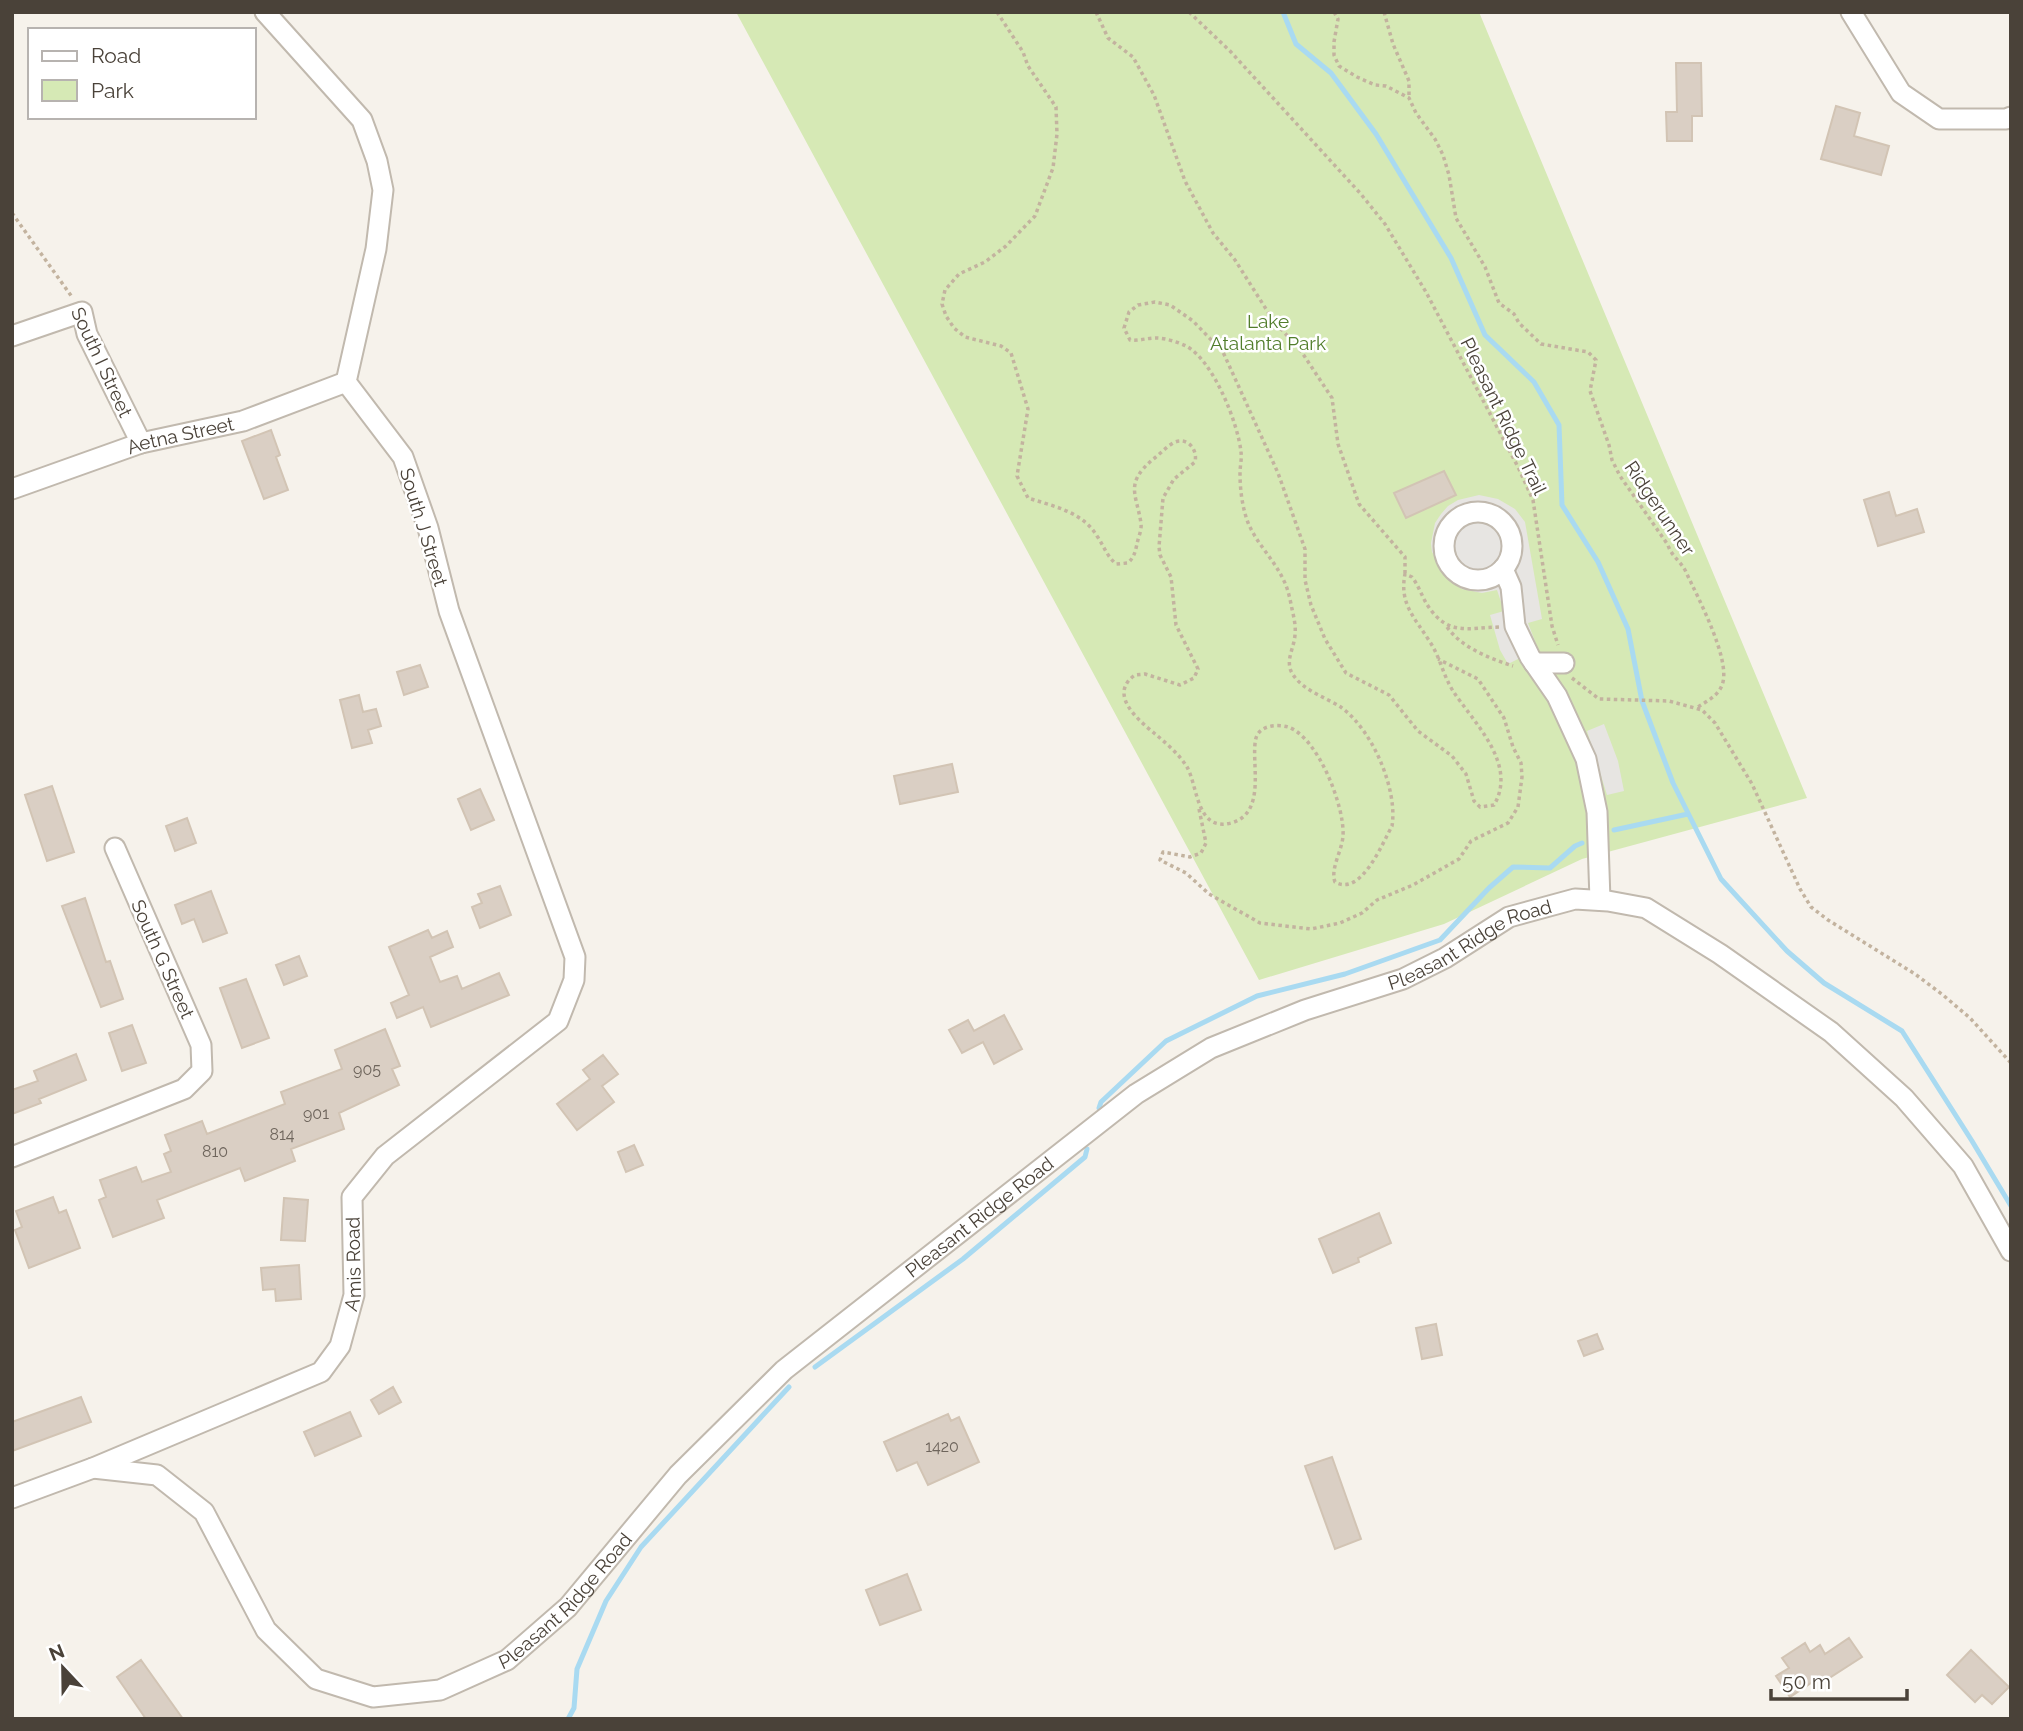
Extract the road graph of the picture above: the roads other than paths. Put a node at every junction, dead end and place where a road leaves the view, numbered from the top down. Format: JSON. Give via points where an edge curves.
{"nodes":[{"id":1,"x":265,"y":12,"type":"edge"},
{"id":2,"x":1851,"y":12,"type":"edge"},
{"id":3,"x":2011,"y":117,"type":"edge"},
{"id":4,"x":12,"y":336,"type":"edge"},
{"id":5,"x":346,"y":382,"type":"junction"},
{"id":6,"x":141,"y":443,"type":"junction"},
{"id":7,"x":12,"y":489,"type":"edge"},
{"id":8,"x":1503,"y":569,"type":"dead end"},
{"id":9,"x":1564,"y":663,"type":"road end"},
{"id":10,"x":1537,"y":668,"type":"junction"},
{"id":11,"x":115,"y":848,"type":"dead end"},
{"id":12,"x":1600,"y":900,"type":"junction"},
{"id":13,"x":568,"y":998,"type":"joint"},
{"id":14,"x":12,"y":1157,"type":"edge"},
{"id":15,"x":2011,"y":1251,"type":"edge"},
{"id":16,"x":93,"y":1468,"type":"junction"},
{"id":17,"x":12,"y":1498,"type":"edge"}],
"edges":[{"from":1,"to":5,"type":"street","via":[[362,120],[377,161],[383,190],[376,249]]},
{"from":2,"to":3,"type":"street","via":[[1901,93],[1939,119]]},
{"from":4,"to":6,"type":"street","name":"South I Street","via":[[82,312],[87,334]]},
{"from":5,"to":6,"type":"street","name":"Aetna Street","via":[[243,421]]},
{"from":5,"to":13,"type":"street","name":"South J Street","via":[[403,457],[449,611],[575,957]]},
{"from":6,"to":7,"type":"street","name":"Aetna Street"},
{"from":8,"to":10,"type":"street","via":[[1511,587],[1516,626]]},
{"from":9,"to":10,"type":"street"},
{"from":10,"to":12,"type":"street","via":[[1557,696],[1586,759],[1597,812]]},
{"from":11,"to":14,"type":"street","name":"South G Street","via":[[201,1045],[202,1071],[184,1089]]},
{"from":12,"to":15,"type":"street","name":"Pleasant Ridge Road","via":[[1646,908],[1830,1032],[1904,1098],[1963,1166]]},
{"from":12,"to":16,"type":"street","name":"Pleasant Ridge Road","via":[[1575,900],[1509,917],[1403,979],[1305,1010],[1211,1048],[1136,1094],[784,1370],[678,1475],[568,1607],[508,1660],[440,1690],[373,1697],[316,1679],[266,1630],[204,1512],[157,1475]]},
{"from":13,"to":16,"type":"street","name":"Amis Road","via":[[558,1021],[385,1156],[352,1197],[354,1295],[340,1346],[321,1371]]},
{"from":16,"to":17,"type":"street","name":"Pleasant Ridge Road"}]}
